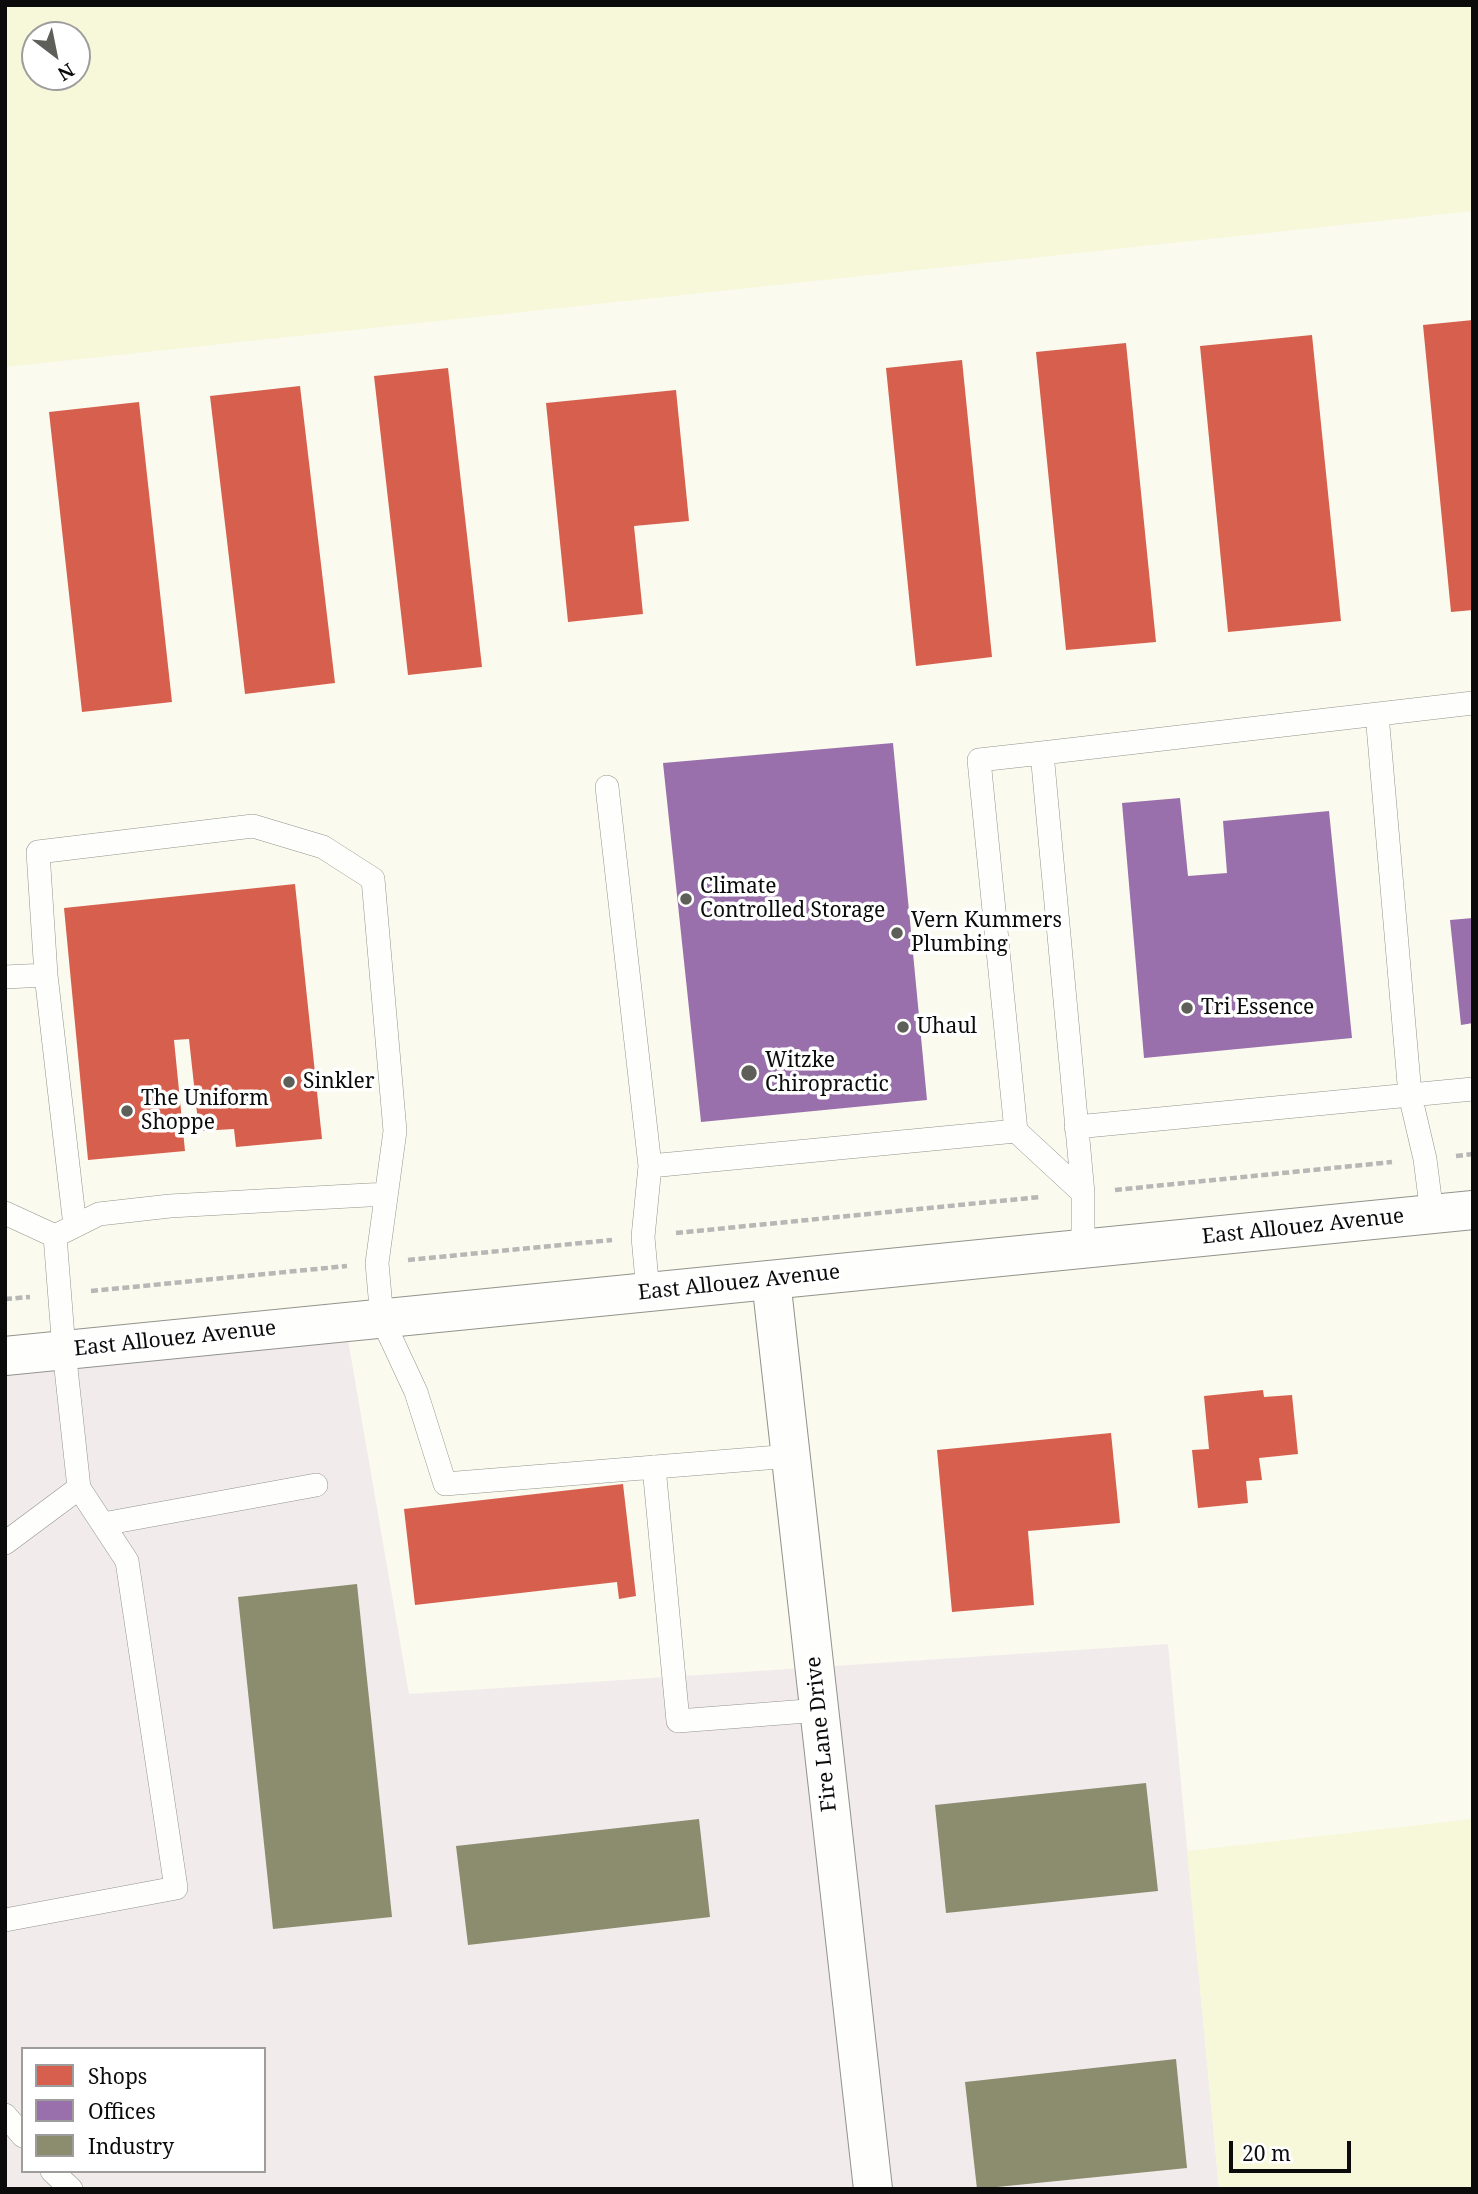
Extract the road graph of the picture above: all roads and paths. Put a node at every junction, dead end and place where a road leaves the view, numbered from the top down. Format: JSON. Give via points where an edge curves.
{"nodes":[{"id":1,"x":1473,"y":703,"type":"edge"},
{"id":2,"x":1377,"y":714,"type":"junction"},
{"id":3,"x":1042,"y":753,"type":"junction"},
{"id":4,"x":607,"y":787,"type":"dead end"},
{"id":5,"x":46,"y":975,"type":"junction"},
{"id":6,"x":5,"y":977,"type":"edge"},
{"id":7,"x":1473,"y":1088,"type":"edge"},
{"id":8,"x":1410,"y":1095,"type":"junction"},
{"id":9,"x":1076,"y":1127,"type":"junction"},
{"id":10,"x":1016,"y":1131,"type":"junction"},
{"id":11,"x":1473,"y":1154,"type":"edge"},
{"id":12,"x":1425,"y":1159,"type":"junction"},
{"id":13,"x":650,"y":1166,"type":"junction"},
{"id":14,"x":1083,"y":1193,"type":"junction"},
{"id":15,"x":386,"y":1195,"type":"junction"},
{"id":16,"x":1473,"y":1210,"type":"edge"},
{"id":17,"x":5,"y":1213,"type":"edge"},
{"id":18,"x":1432,"y":1214,"type":"junction"},
{"id":19,"x":65,"y":1231,"type":"junction"},
{"id":20,"x":643,"y":1237,"type":"junction"},
{"id":21,"x":1083,"y":1249,"type":"junction"},
{"id":22,"x":377,"y":1263,"type":"junction"},
{"id":23,"x":771,"y":1280,"type":"junction"},
{"id":24,"x":648,"y":1292,"type":"junction"},
{"id":25,"x":59,"y":1294,"type":"junction"},
{"id":26,"x":5,"y":1299,"type":"edge"},
{"id":27,"x":382,"y":1319,"type":"junction"},
{"id":28,"x":64,"y":1350,"type":"junction"},
{"id":29,"x":5,"y":1356,"type":"edge"},
{"id":30,"x":791,"y":1456,"type":"junction"},
{"id":31,"x":654,"y":1467,"type":"junction"},
{"id":32,"x":316,"y":1485,"type":"dead end"},
{"id":33,"x":79,"y":1488,"type":"junction"},
{"id":34,"x":103,"y":1524,"type":"junction"},
{"id":35,"x":5,"y":1542,"type":"edge"},
{"id":36,"x":820,"y":1710,"type":"junction"},
{"id":37,"x":5,"y":1920,"type":"edge"},
{"id":38,"x":5,"y":2115,"type":"edge"},
{"id":39,"x":21,"y":2134,"type":"edge"},
{"id":40,"x":54,"y":2173,"type":"edge"},
{"id":41,"x":71,"y":2189,"type":"edge"},
{"id":42,"x":873,"y":2189,"type":"edge"}],
"edges":[{"from":1,"to":2,"type":"lane"},
{"from":2,"to":3,"type":"lane"},
{"from":2,"to":8,"type":"lane"},
{"from":3,"to":9,"type":"lane"},
{"from":3,"to":10,"type":"lane","via":[[979,760]]},
{"from":4,"to":13,"type":"lane"},
{"from":5,"to":6,"type":"lane"},
{"from":5,"to":15,"type":"lane","via":[[38,852],[253,826],[323,847],[373,878],[395,1131]]},
{"from":5,"to":19,"type":"lane"},
{"from":7,"to":8,"type":"lane"},
{"from":8,"to":9,"type":"lane"},
{"from":8,"to":12,"type":"lane"},
{"from":9,"to":14,"type":"lane"},
{"from":10,"to":13,"type":"lane"},
{"from":10,"to":14,"type":"lane"},
{"from":11,"to":12,"type":"path"},
{"from":12,"to":14,"type":"path"},
{"from":12,"to":18,"type":"lane"},
{"from":13,"to":20,"type":"lane"},
{"from":14,"to":20,"type":"path"},
{"from":14,"to":21,"type":"lane"},
{"from":15,"to":19,"type":"lane","via":[[170,1206],[99,1214]]},
{"from":15,"to":22,"type":"lane"},
{"from":16,"to":18,"type":"street","name":"East Allouez Avenue"},
{"from":17,"to":19,"type":"lane"},
{"from":18,"to":21,"type":"street","name":"East Allouez Avenue"},
{"from":19,"to":25,"type":"lane"},
{"from":20,"to":22,"type":"path"},
{"from":20,"to":24,"type":"lane"},
{"from":21,"to":23,"type":"street","name":"East Allouez Avenue"},
{"from":22,"to":25,"type":"path"},
{"from":22,"to":27,"type":"lane"},
{"from":23,"to":24,"type":"street","name":"East Allouez Avenue"},
{"from":23,"to":30,"type":"street","name":"Fire Lane Drive"},
{"from":24,"to":27,"type":"street","name":"East Allouez Avenue"},
{"from":25,"to":26,"type":"path"},
{"from":25,"to":28,"type":"lane"},
{"from":27,"to":28,"type":"street","name":"East Allouez Avenue"},
{"from":27,"to":31,"type":"lane","via":[[416,1392],[445,1484]]},
{"from":28,"to":29,"type":"street","name":"East Allouez Avenue"},
{"from":28,"to":33,"type":"lane"},
{"from":30,"to":31,"type":"lane"},
{"from":30,"to":36,"type":"street","name":"Fire Lane Drive"},
{"from":31,"to":36,"type":"lane","via":[[678,1721]]},
{"from":32,"to":34,"type":"lane"},
{"from":33,"to":34,"type":"lane"},
{"from":33,"to":35,"type":"lane"},
{"from":34,"to":37,"type":"lane","via":[[127,1561],[176,1888]]},
{"from":36,"to":42,"type":"street","name":"Fire Lane Drive"},
{"from":38,"to":39,"type":"lane"},
{"from":40,"to":41,"type":"lane"}]}
